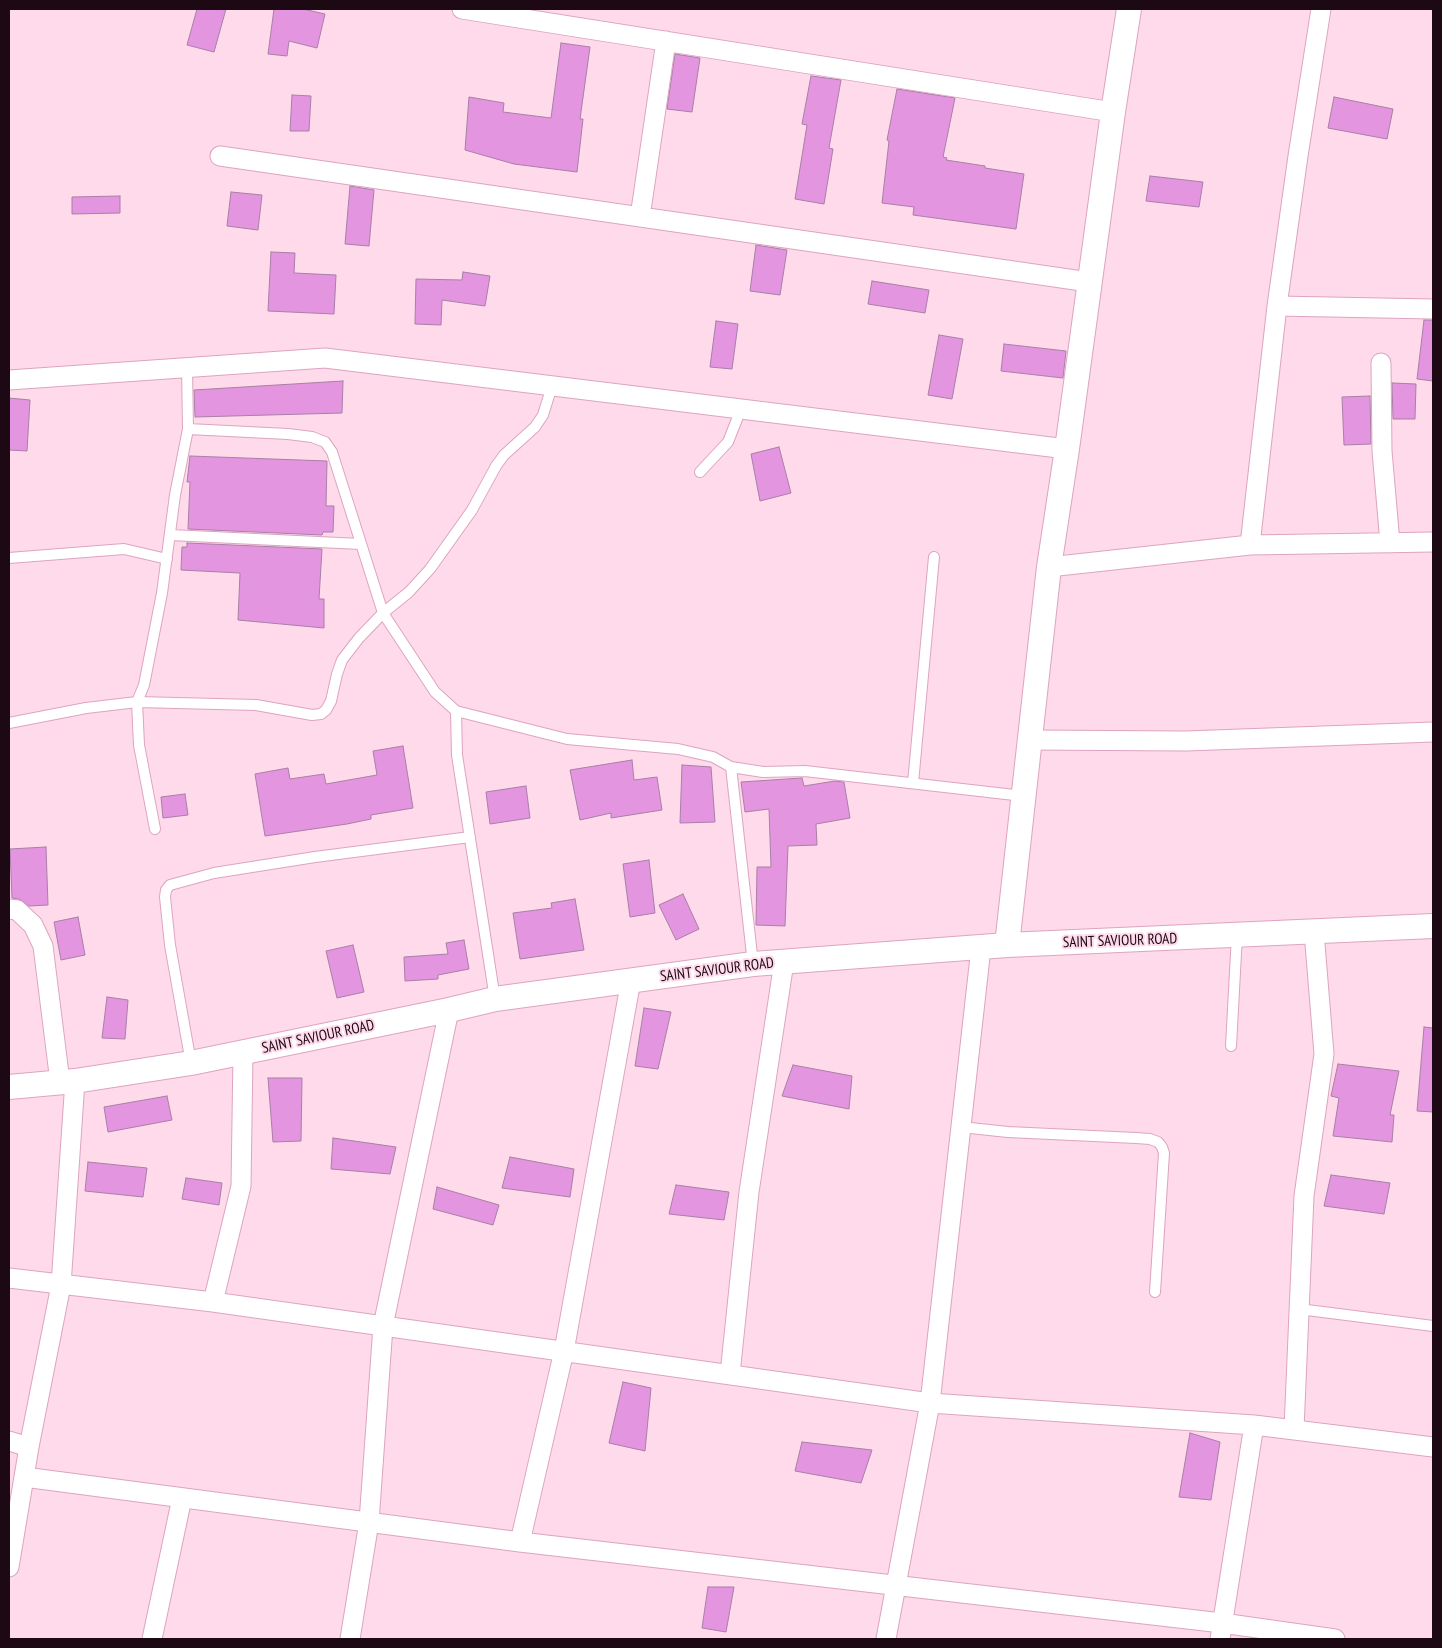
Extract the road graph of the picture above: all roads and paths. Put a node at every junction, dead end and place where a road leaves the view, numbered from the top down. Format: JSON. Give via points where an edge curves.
{"nodes":[{"id":1,"x":462,"y":9,"type":"edge"},
{"id":2,"x":1129,"y":9,"type":"edge"},
{"id":3,"x":1320,"y":9,"type":"edge"},
{"id":4,"x":666,"y":41,"type":"junction"},
{"id":5,"x":1113,"y":112,"type":"junction"},
{"id":6,"x":220,"y":156,"type":"dead end"},
{"id":7,"x":640,"y":217,"type":"junction"},
{"id":8,"x":1089,"y":282,"type":"junction"},
{"id":9,"x":1278,"y":306,"type":"junction"},
{"id":10,"x":1433,"y":309,"type":"edge"},
{"id":11,"x":1380,"y":363,"type":"dead end"},
{"id":12,"x":187,"y":368,"type":"junction"},
{"id":13,"x":9,"y":380,"type":"edge"},
{"id":14,"x":552,"y":386,"type":"junction"},
{"id":15,"x":741,"y":409,"type":"junction"},
{"id":16,"x":188,"y":429,"type":"junction"},
{"id":17,"x":1067,"y":449,"type":"junction"},
{"id":18,"x":700,"y":472,"type":"dead end"},
{"id":19,"x":170,"y":535,"type":"junction"},
{"id":20,"x":1433,"y":542,"type":"edge"},
{"id":21,"x":1390,"y":543,"type":"junction"},
{"id":22,"x":361,"y":544,"type":"junction"},
{"id":23,"x":1250,"y":545,"type":"junction"},
{"id":24,"x":934,"y":557,"type":"dead end"},
{"id":25,"x":9,"y":558,"type":"edge"},
{"id":26,"x":167,"y":559,"type":"junction"},
{"id":27,"x":1049,"y":567,"type":"junction"},
{"id":28,"x":383,"y":614,"type":"junction"},
{"id":29,"x":137,"y":702,"type":"junction"},
{"id":30,"x":456,"y":711,"type":"junction"},
{"id":31,"x":9,"y":723,"type":"edge"},
{"id":32,"x":1433,"y":732,"type":"edge"},
{"id":33,"x":1030,"y":740,"type":"junction"},
{"id":34,"x":731,"y":767,"type":"junction"},
{"id":35,"x":913,"y":783,"type":"junction"},
{"id":36,"x":1023,"y":796,"type":"junction"},
{"id":37,"x":155,"y":829,"type":"dead end"},
{"id":38,"x":470,"y":837,"type":"junction"},
{"id":39,"x":9,"y":909,"type":"edge"},
{"id":40,"x":1433,"y":926,"type":"edge"},
{"id":41,"x":1314,"y":932,"type":"junction"},
{"id":42,"x":1237,"y":936,"type":"junction"},
{"id":43,"x":1007,"y":946,"type":"junction"},
{"id":44,"x":982,"y":948,"type":"junction"},
{"id":45,"x":784,"y":962,"type":"junction"},
{"id":46,"x":753,"y":964,"type":"junction"},
{"id":47,"x":631,"y":980,"type":"junction"},
{"id":48,"x":495,"y":999,"type":"junction"},
{"id":49,"x":449,"y":1010,"type":"junction"},
{"id":50,"x":1231,"y":1046,"type":"dead end"},
{"id":51,"x":243,"y":1053,"type":"junction"},
{"id":52,"x":191,"y":1063,"type":"junction"},
{"id":53,"x":67,"y":1082,"type":"junction"},
{"id":54,"x":9,"y":1087,"type":"edge"},
{"id":55,"x":961,"y":1127,"type":"junction"},
{"id":56,"x":9,"y":1278,"type":"edge"},
{"id":57,"x":61,"y":1285,"type":"junction"},
{"id":58,"x":1155,"y":1292,"type":"dead end"},
{"id":59,"x":213,"y":1302,"type":"junction"},
{"id":60,"x":1299,"y":1309,"type":"junction"},
{"id":61,"x":383,"y":1326,"type":"junction"},
{"id":62,"x":1433,"y":1326,"type":"edge"},
{"id":63,"x":564,"y":1351,"type":"junction"},
{"id":64,"x":730,"y":1374,"type":"junction"},
{"id":65,"x":930,"y":1402,"type":"junction"},
{"id":66,"x":1254,"y":1424,"type":"junction"},
{"id":67,"x":1294,"y":1430,"type":"junction"},
{"id":68,"x":9,"y":1442,"type":"edge"},
{"id":69,"x":29,"y":1447,"type":"junction"},
{"id":70,"x":1433,"y":1447,"type":"edge"},
{"id":71,"x":24,"y":1478,"type":"junction"},
{"id":72,"x":182,"y":1498,"type":"junction"},
{"id":73,"x":369,"y":1522,"type":"junction"},
{"id":74,"x":520,"y":1542,"type":"junction"},
{"id":75,"x":9,"y":1566,"type":"edge"},
{"id":76,"x":895,"y":1585,"type":"junction"},
{"id":77,"x":1221,"y":1631,"type":"edge"},
{"id":78,"x":152,"y":1639,"type":"edge"},
{"id":79,"x":350,"y":1639,"type":"edge"},
{"id":80,"x":886,"y":1639,"type":"edge"},
{"id":81,"x":1335,"y":1639,"type":"edge"}],
"edges":[{"from":1,"to":4,"type":"street"},
{"from":2,"to":5,"type":"street"},
{"from":3,"to":9,"type":"street"},
{"from":4,"to":5,"type":"street"},
{"from":4,"to":7,"type":"street"},
{"from":5,"to":8,"type":"street"},
{"from":6,"to":7,"type":"street"},
{"from":7,"to":8,"type":"street"},
{"from":8,"to":17,"type":"street"},
{"from":9,"to":10,"type":"street"},
{"from":9,"to":23,"type":"street"},
{"from":11,"to":21,"type":"street","via":[[1382,451]]},
{"from":12,"to":13,"type":"street"},
{"from":12,"to":14,"type":"street","via":[[325,358]]},
{"from":12,"to":16,"type":"lane"},
{"from":14,"to":15,"type":"street"},
{"from":14,"to":28,"type":"lane","via":[[539,421],[504,455],[472,510],[430,569]]},
{"from":15,"to":17,"type":"street"},
{"from":15,"to":18,"type":"lane","via":[[728,442]]},
{"from":16,"to":19,"type":"lane"},
{"from":16,"to":22,"type":"lane","via":[[288,434],[325,442],[332,452]]},
{"from":17,"to":27,"type":"street"},
{"from":19,"to":22,"type":"lane"},
{"from":19,"to":26,"type":"lane"},
{"from":20,"to":21,"type":"street"},
{"from":21,"to":23,"type":"street"},
{"from":22,"to":28,"type":"lane"},
{"from":23,"to":27,"type":"street"},
{"from":24,"to":35,"type":"lane"},
{"from":25,"to":26,"type":"lane","via":[[124,549]]},
{"from":26,"to":29,"type":"lane","via":[[144,685]]},
{"from":27,"to":33,"type":"street"},
{"from":28,"to":29,"type":"lane","via":[[342,660],[331,701],[321,714],[256,705]]},
{"from":28,"to":30,"type":"lane","via":[[435,692]]},
{"from":29,"to":31,"type":"lane"},
{"from":29,"to":37,"type":"lane","via":[[139,745]]},
{"from":30,"to":34,"type":"lane","via":[[568,739],[678,749],[713,756]]},
{"from":30,"to":38,"type":"lane","via":[[457,756]]},
{"from":32,"to":33,"type":"street","via":[[1186,741]]},
{"from":33,"to":36,"type":"street"},
{"from":34,"to":35,"type":"lane"},
{"from":34,"to":46,"type":"lane"},
{"from":35,"to":36,"type":"lane"},
{"from":36,"to":43,"type":"street"},
{"from":38,"to":48,"type":"lane"},
{"from":38,"to":52,"type":"lane","via":[[306,859],[214,874],[170,885],[165,897],[170,945]]},
{"from":39,"to":53,"type":"street","via":[[17,910],[33,925],[42,946]]},
{"from":40,"to":41,"type":"street","name":"SAINT SAVIOUR ROAD"},
{"from":41,"to":42,"type":"street","name":"SAINT SAVIOUR ROAD"},
{"from":41,"to":60,"type":"street","via":[[1324,1054],[1304,1196]]},
{"from":42,"to":43,"type":"street","name":"SAINT SAVIOUR ROAD"},
{"from":42,"to":50,"type":"lane"},
{"from":43,"to":44,"type":"street","name":"SAINT SAVIOUR ROAD"},
{"from":44,"to":45,"type":"street","name":"SAINT SAVIOUR ROAD"},
{"from":44,"to":55,"type":"street"},
{"from":45,"to":46,"type":"street","name":"SAINT SAVIOUR ROAD"},
{"from":45,"to":64,"type":"street","via":[[749,1192]]},
{"from":46,"to":47,"type":"street","name":"SAINT SAVIOUR ROAD"},
{"from":47,"to":48,"type":"street","name":"SAINT SAVIOUR ROAD"},
{"from":47,"to":63,"type":"street"},
{"from":48,"to":49,"type":"street","name":"SAINT SAVIOUR ROAD"},
{"from":49,"to":51,"type":"street","name":"SAINT SAVIOUR ROAD"},
{"from":49,"to":61,"type":"street"},
{"from":51,"to":52,"type":"street","name":"SAINT SAVIOUR ROAD"},
{"from":51,"to":59,"type":"street","via":[[241,1186]]},
{"from":52,"to":53,"type":"street","name":"SAINT SAVIOUR ROAD"},
{"from":53,"to":54,"type":"street","name":"SAINT SAVIOUR ROAD"},
{"from":53,"to":57,"type":"street"},
{"from":55,"to":58,"type":"lane","via":[[1158,1142],[1164,1153]]},
{"from":55,"to":65,"type":"street"},
{"from":56,"to":57,"type":"street"},
{"from":57,"to":59,"type":"street"},
{"from":57,"to":69,"type":"street"},
{"from":59,"to":61,"type":"street"},
{"from":60,"to":62,"type":"lane"},
{"from":60,"to":67,"type":"street"},
{"from":61,"to":63,"type":"street"},
{"from":61,"to":73,"type":"street"},
{"from":63,"to":64,"type":"street"},
{"from":63,"to":74,"type":"street"},
{"from":64,"to":65,"type":"street"},
{"from":65,"to":66,"type":"street"},
{"from":65,"to":76,"type":"street"},
{"from":66,"to":67,"type":"street"},
{"from":66,"to":77,"type":"street"},
{"from":67,"to":70,"type":"street"},
{"from":68,"to":69,"type":"street"},
{"from":69,"to":71,"type":"street"},
{"from":71,"to":72,"type":"street"},
{"from":71,"to":75,"type":"street"},
{"from":72,"to":73,"type":"street"},
{"from":72,"to":78,"type":"street"},
{"from":73,"to":74,"type":"street"},
{"from":73,"to":79,"type":"street"},
{"from":74,"to":76,"type":"street"},
{"from":76,"to":77,"type":"street"},
{"from":76,"to":80,"type":"street"},
{"from":77,"to":81,"type":"street"}]}
